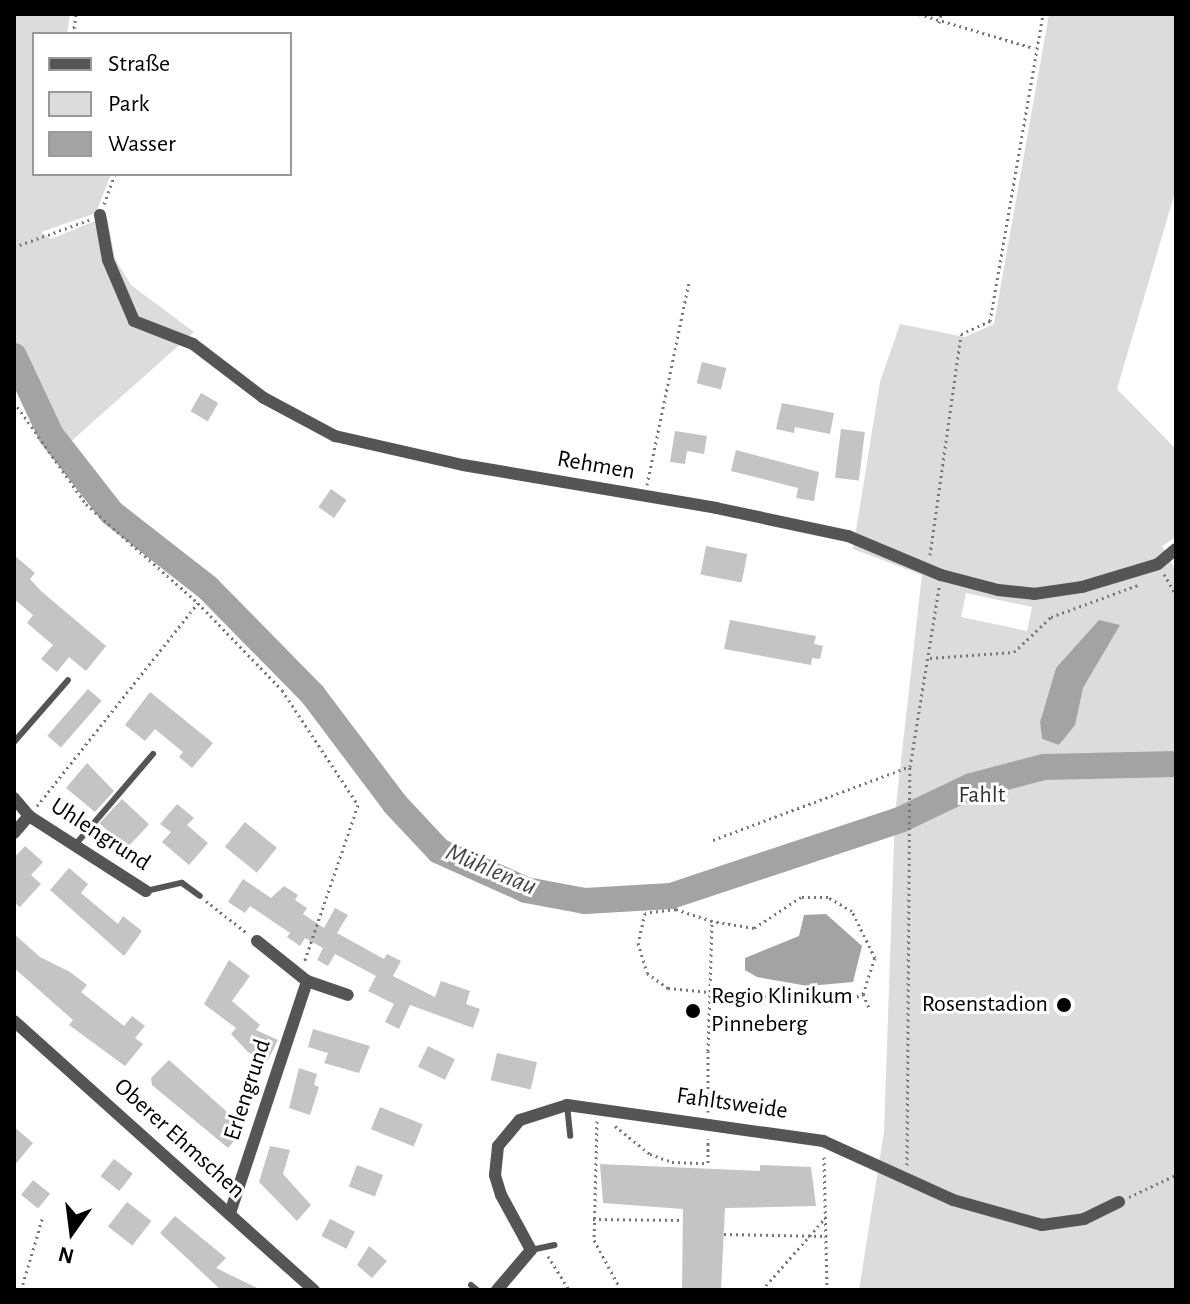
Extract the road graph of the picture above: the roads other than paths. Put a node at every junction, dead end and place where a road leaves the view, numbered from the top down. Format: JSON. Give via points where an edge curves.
{"nodes":[{"id":1,"x":100,"y":215,"type":"road end"},
{"id":2,"x":1176,"y":549,"type":"edge"},
{"id":3,"x":68,"y":680,"type":"dead end"},
{"id":4,"x":14,"y":742,"type":"edge"},
{"id":5,"x":153,"y":754,"type":"dead end"},
{"id":6,"x":14,"y":798,"type":"edge"},
{"id":7,"x":29,"y":816,"type":"junction"},
{"id":8,"x":14,"y":833,"type":"edge"},
{"id":9,"x":75,"y":845,"type":"junction"},
{"id":10,"x":146,"y":891,"type":"joint"},
{"id":11,"x":200,"y":896,"type":"road end"},
{"id":12,"x":257,"y":941,"type":"road end"},
{"id":13,"x":303,"y":978,"type":"junction"},
{"id":14,"x":348,"y":995,"type":"dead end"},
{"id":15,"x":14,"y":1021,"type":"edge"},
{"id":16,"x":567,"y":1105,"type":"junction"},
{"id":17,"x":570,"y":1136,"type":"dead end"},
{"id":18,"x":1119,"y":1202,"type":"road end"},
{"id":19,"x":230,"y":1213,"type":"junction"},
{"id":20,"x":554,"y":1245,"type":"dead end"},
{"id":21,"x":538,"y":1249,"type":"junction"},
{"id":22,"x":314,"y":1290,"type":"edge"},
{"id":23,"x":497,"y":1290,"type":"edge"}],
"edges":[{"from":1,"to":2,"type":"street","name":"Rehmen","via":[[108,260],[134,321],[193,344],[264,398],[335,436],[848,536],[941,575],[1034,594],[1082,587],[1143,568]]},
{"from":3,"to":4,"type":"lane"},
{"from":5,"to":9,"type":"lane"},
{"from":6,"to":7,"type":"street","name":"Uhlengrund"},
{"from":7,"to":8,"type":"street","name":"Uhlengrund"},
{"from":7,"to":9,"type":"street","name":"Uhlengrund"},
{"from":9,"to":10,"type":"street","name":"Uhlengrund"},
{"from":10,"to":11,"type":"lane","via":[[182,883]]},
{"from":12,"to":13,"type":"street"},
{"from":13,"to":14,"type":"street"},
{"from":13,"to":19,"type":"street","name":"Erlengrund"},
{"from":15,"to":19,"type":"street","name":"Oberer Ehmschen"},
{"from":16,"to":17,"type":"lane"},
{"from":16,"to":18,"type":"street","name":"Fahltsweide","via":[[823,1141],[999,1216],[1042,1225],[1084,1219]]},
{"from":16,"to":21,"type":"street","name":"Fahltsweide","via":[[520,1120],[498,1146],[495,1175],[501,1195]]},
{"from":19,"to":22,"type":"street","name":"Oberer Ehmschen"},
{"from":20,"to":21,"type":"lane"},
{"from":21,"to":23,"type":"street"}]}
